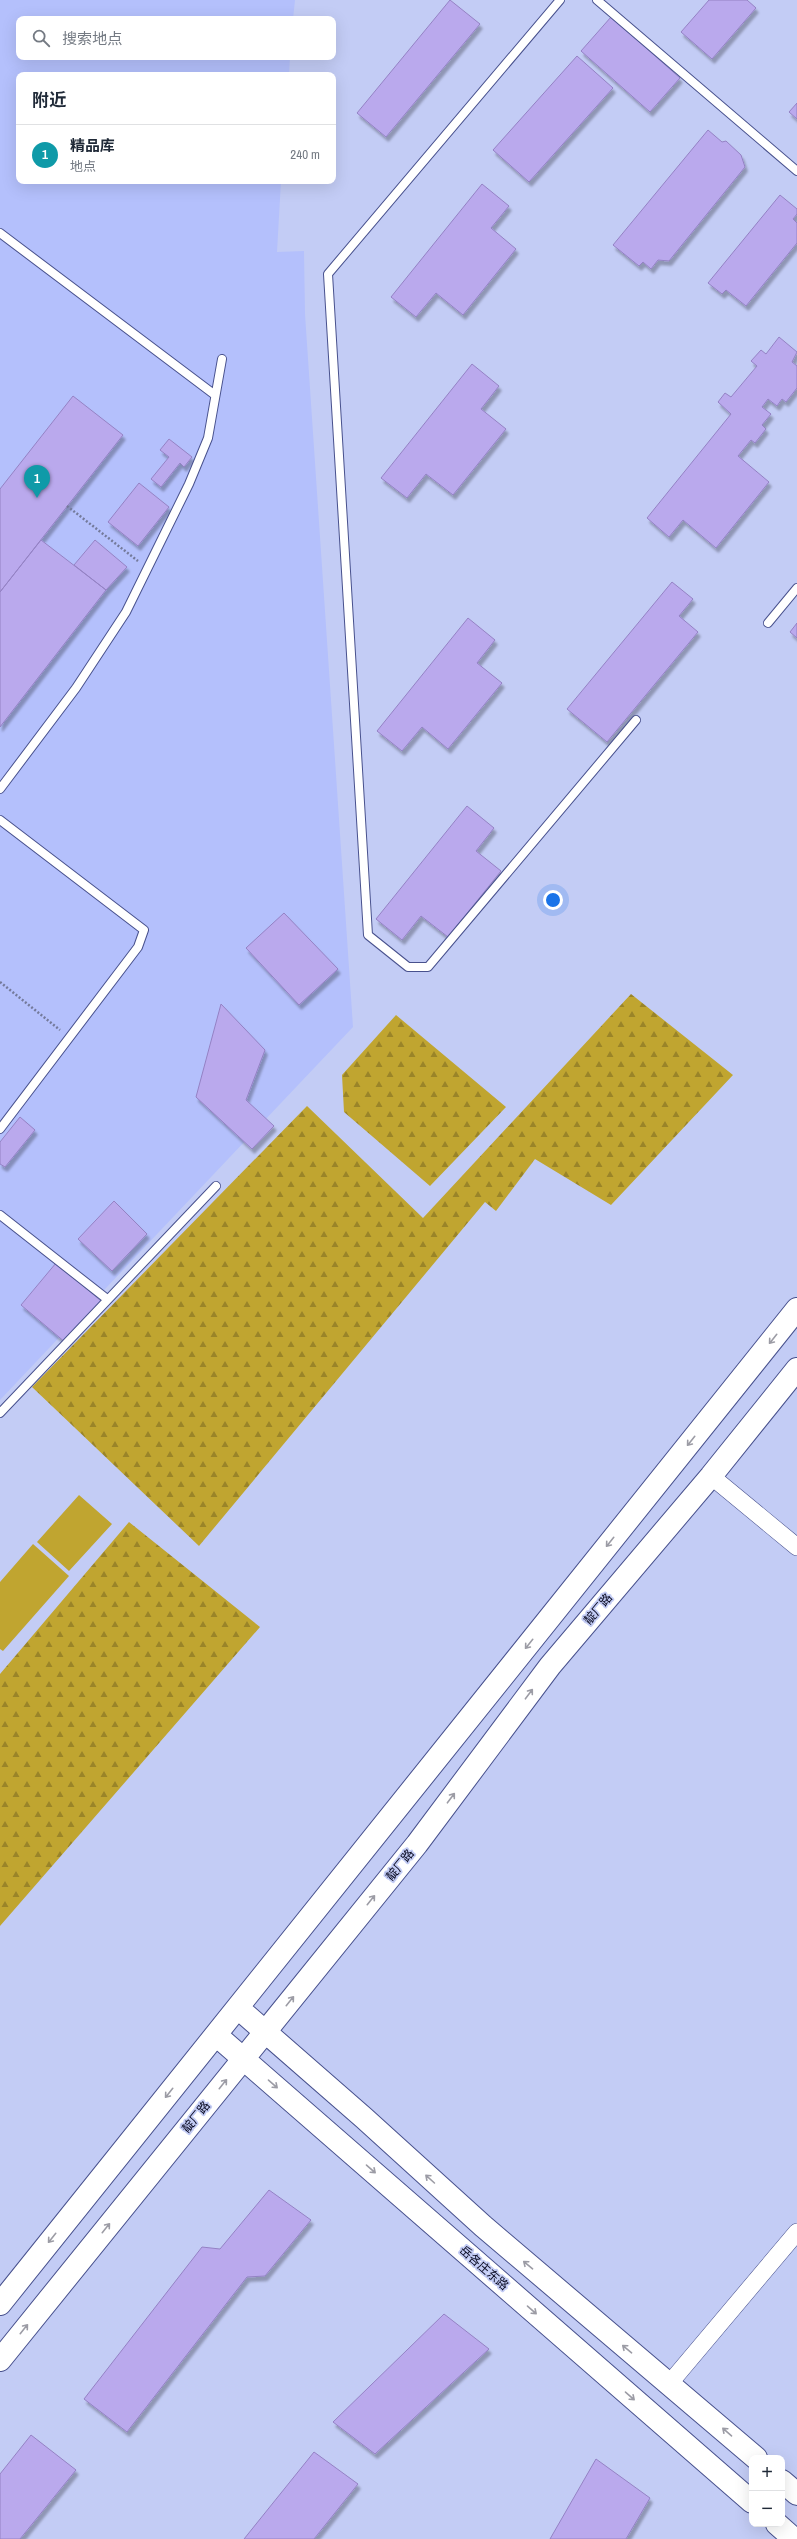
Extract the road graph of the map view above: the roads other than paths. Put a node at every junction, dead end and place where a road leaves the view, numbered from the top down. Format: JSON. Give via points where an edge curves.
{"nodes":[{"id":1,"x":560,"y":0,"type":"edge"},
{"id":2,"x":597,"y":0,"type":"edge"},
{"id":3,"x":797,"y":171,"type":"edge"},
{"id":4,"x":0,"y":233,"type":"edge"},
{"id":5,"x":222,"y":359,"type":"dead end"},
{"id":6,"x":216,"y":395,"type":"junction"},
{"id":7,"x":797,"y":588,"type":"edge"},
{"id":8,"x":768,"y":623,"type":"dead end"},
{"id":9,"x":636,"y":720,"type":"dead end"},
{"id":10,"x":0,"y":789,"type":"edge"},
{"id":11,"x":0,"y":820,"type":"edge"},
{"id":12,"x":0,"y":1129,"type":"edge"},
{"id":13,"x":216,"y":1186,"type":"dead end"},
{"id":14,"x":0,"y":1215,"type":"edge"},
{"id":15,"x":107,"y":1299,"type":"junction"},
{"id":16,"x":797,"y":1309,"type":"edge"},
{"id":17,"x":797,"y":1369,"type":"edge"},
{"id":18,"x":0,"y":1413,"type":"edge"},
{"id":19,"x":711,"y":1476,"type":"junction"},
{"id":20,"x":797,"y":1547,"type":"edge"},
{"id":21,"x":238,"y":2008,"type":"junction"},
{"id":22,"x":265,"y":2032,"type":"junction"},
{"id":23,"x":216,"y":2035,"type":"junction"},
{"id":24,"x":244,"y":2058,"type":"junction"},
{"id":25,"x":797,"y":2232,"type":"edge"},
{"id":26,"x":0,"y":2304,"type":"edge"},
{"id":27,"x":0,"y":2360,"type":"edge"},
{"id":28,"x":669,"y":2384,"type":"junction"},
{"id":29,"x":752,"y":2455,"type":"edge"},
{"id":30,"x":785,"y":2484,"type":"edge"},
{"id":31,"x":797,"y":2494,"type":"edge"},
{"id":32,"x":749,"y":2499,"type":"edge"},
{"id":33,"x":780,"y":2527,"type":"edge"},
{"id":34,"x":794,"y":2539,"type":"edge"}],
"edges":[{"from":1,"to":9,"type":"lane","via":[[328,274],[368,935],[408,968],[428,967]]},
{"from":2,"to":3,"type":"lane"},
{"from":4,"to":6,"type":"lane"},
{"from":5,"to":6,"type":"lane"},
{"from":6,"to":10,"type":"lane","via":[[208,438],[189,484],[126,612],[81,682]]},
{"from":7,"to":8,"type":"lane"},
{"from":11,"to":12,"type":"lane","via":[[144,930],[138,947]]},
{"from":13,"to":15,"type":"lane"},
{"from":14,"to":15,"type":"lane"},
{"from":15,"to":18,"type":"lane"},
{"from":16,"to":21,"type":"main road","one_way":true},
{"from":17,"to":19,"type":"main road","name":"靛厂路"},
{"from":19,"to":20,"type":"street"},
{"from":22,"to":19,"type":"main road","name":"靛厂路","one_way":true,"via":[[417,1844],[550,1666]]},
{"from":21,"to":22,"type":"main road"},
{"from":21,"to":23,"type":"main road"},
{"from":22,"to":24,"type":"main road","name":"靛厂路"},
{"from":28,"to":22,"type":"main road","one_way":true,"via":[[482,2226]]},
{"from":23,"to":24,"type":"main road","name":"岳各庄东路"},
{"from":23,"to":26,"type":"main road","one_way":true},
{"from":27,"to":24,"type":"main road","name":"靛厂路","one_way":true},
{"from":24,"to":32,"type":"main road","name":"岳各庄东路","one_way":true},
{"from":25,"to":28,"type":"street"},
{"from":29,"to":28,"type":"main road","one_way":true},
{"from":30,"to":31,"type":"main road"},
{"from":33,"to":34,"type":"main road"}]}
